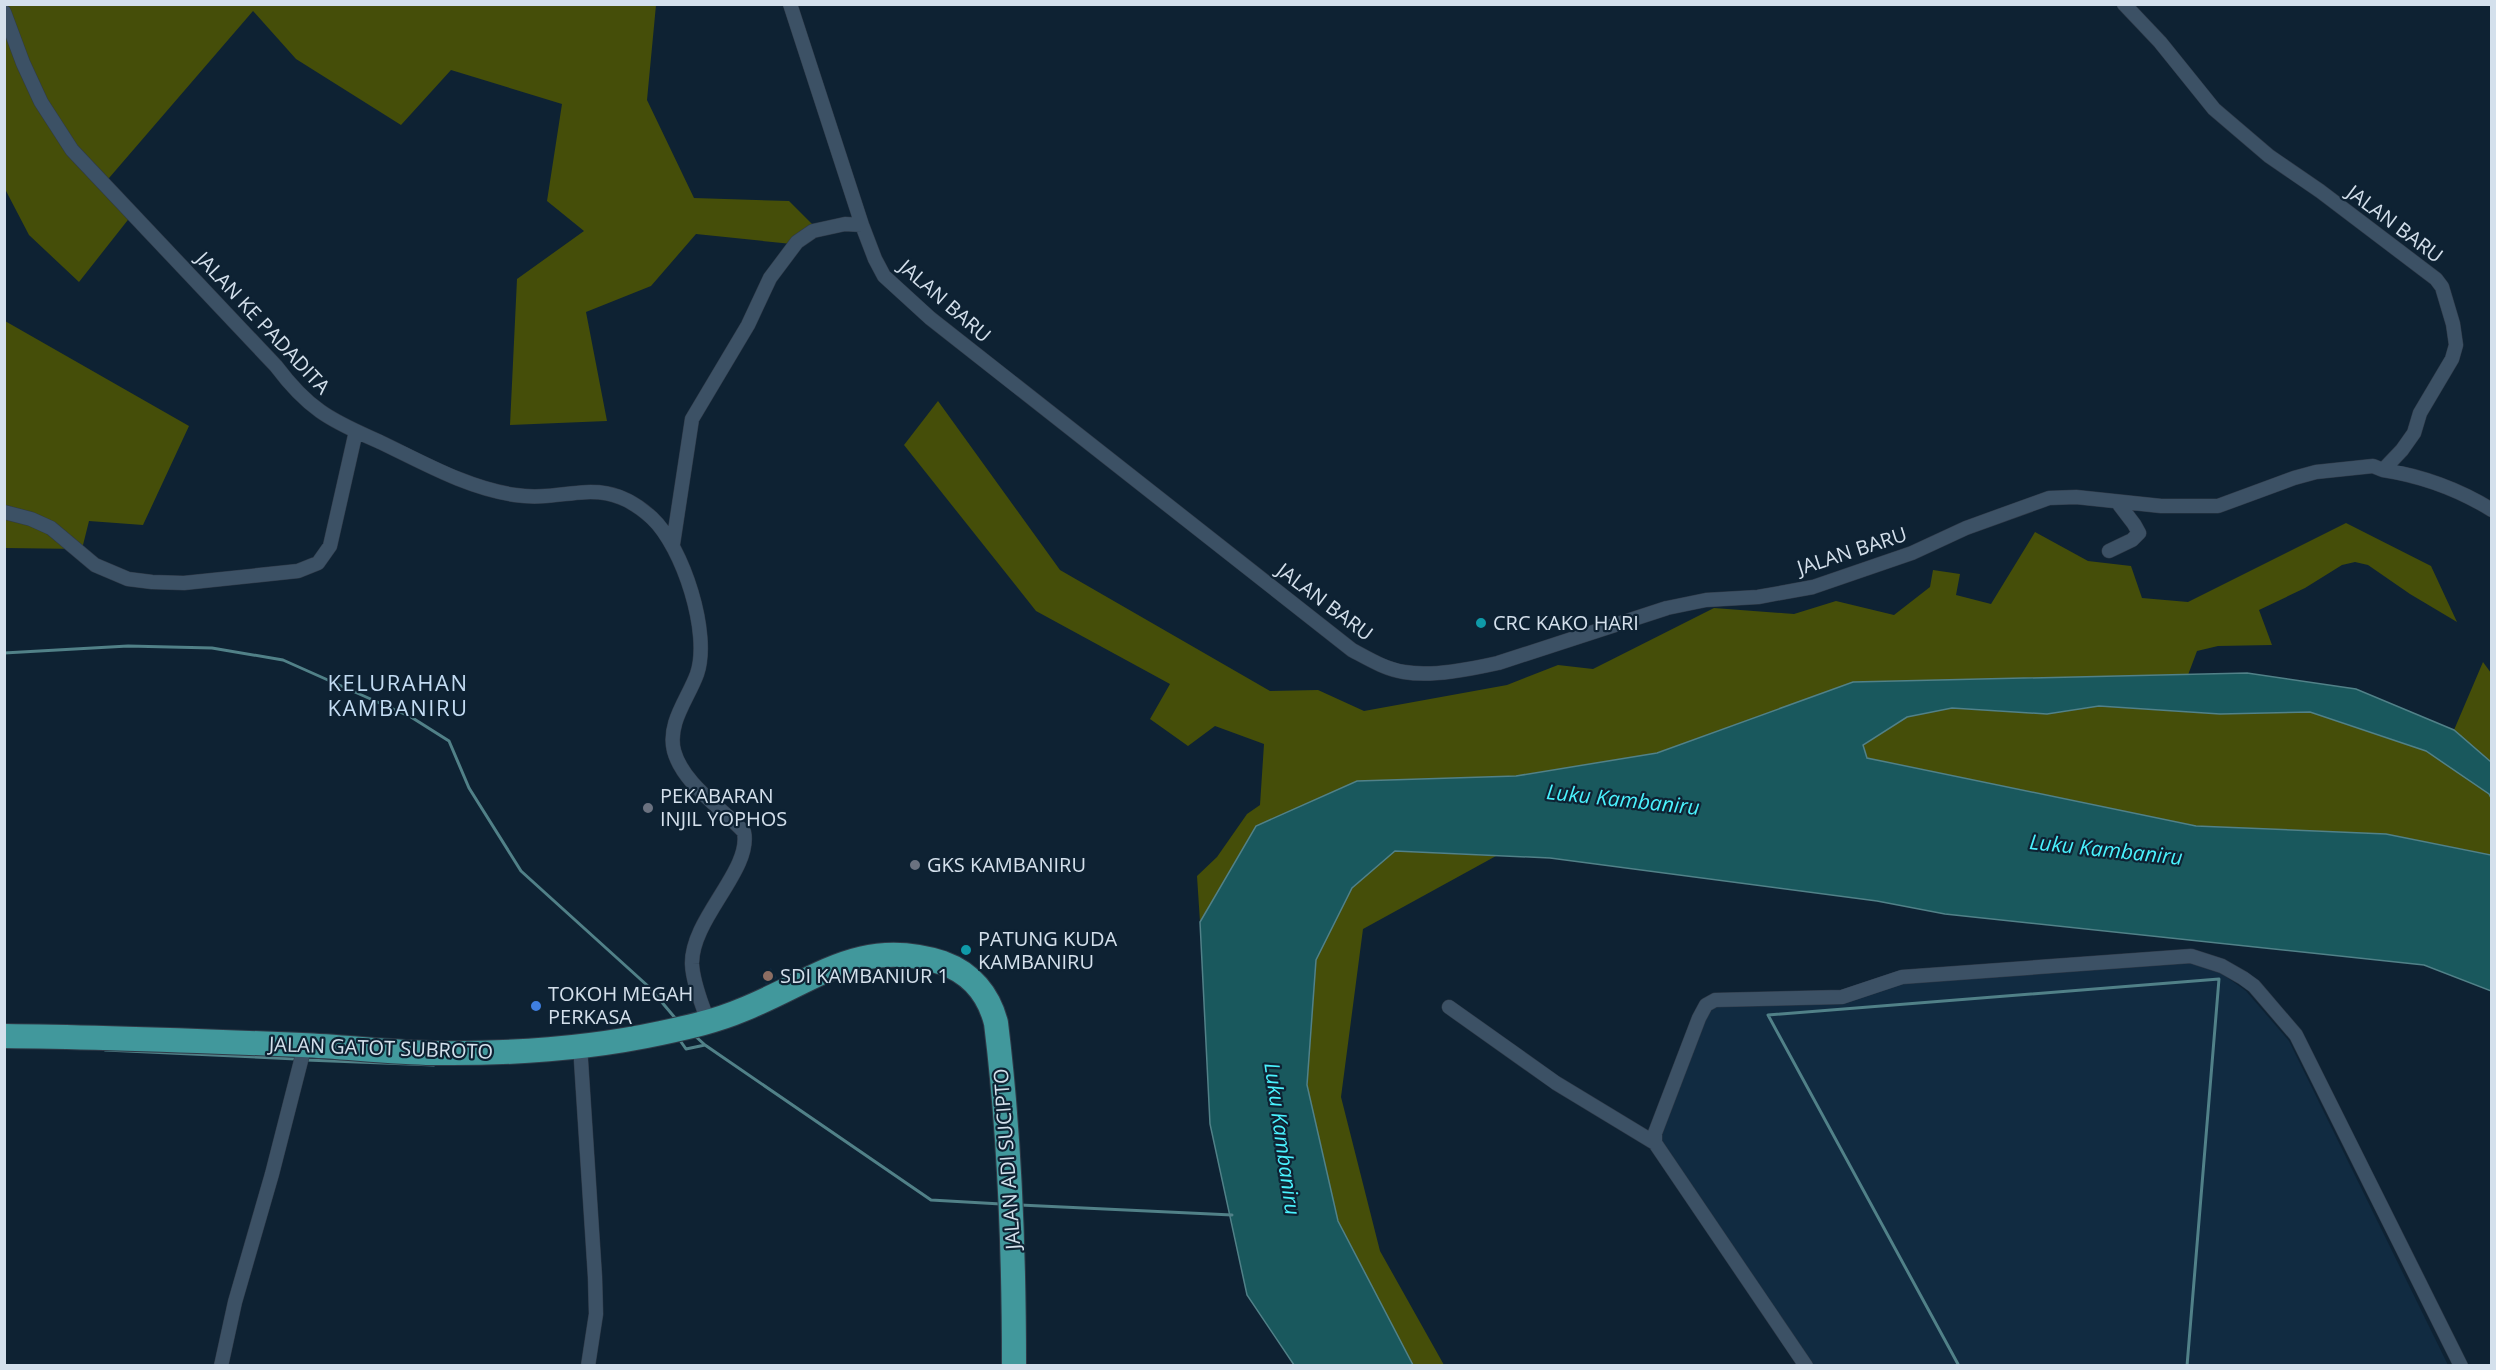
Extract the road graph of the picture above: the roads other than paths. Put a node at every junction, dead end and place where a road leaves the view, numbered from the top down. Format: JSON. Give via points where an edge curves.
{"nodes":[{"id":1,"x":790,"y":4,"type":"edge"},
{"id":2,"x":2124,"y":4,"type":"edge"},
{"id":3,"x":4,"y":12,"type":"edge"},
{"id":4,"x":862,"y":225,"type":"junction"},
{"id":5,"x":357,"y":431,"type":"junction"},
{"id":6,"x":2382,"y":470,"type":"junction"},
{"id":7,"x":2118,"y":503,"type":"junction"},
{"id":8,"x":2492,"y":510,"type":"edge"},
{"id":9,"x":4,"y":512,"type":"edge"},
{"id":10,"x":673,"y":544,"type":"junction"},
{"id":11,"x":2109,"y":551,"type":"dead end"},
{"id":12,"x":956,"y":968,"type":"joint"},
{"id":13,"x":1449,"y":1007,"type":"dead end"},
{"id":14,"x":703,"y":1023,"type":"junction"},
{"id":15,"x":4,"y":1036,"type":"edge"},
{"id":16,"x":581,"y":1051,"type":"junction"},
{"id":17,"x":303,"y":1055,"type":"junction"},
{"id":18,"x":1655,"y":1143,"type":"junction"},
{"id":19,"x":221,"y":1365,"type":"edge"},
{"id":20,"x":588,"y":1365,"type":"edge"},
{"id":21,"x":1014,"y":1365,"type":"edge"},
{"id":22,"x":1806,"y":1365,"type":"edge"},
{"id":23,"x":2461,"y":1365,"type":"edge"}],
"edges":[{"from":1,"to":4,"type":"street","name":"JALAN BARU"},
{"from":2,"to":6,"type":"street","name":"JALAN BARU","via":[[2214,109],[2269,156],[2442,287],[2456,345],[2452,359],[2420,413],[2414,433]]},
{"from":3,"to":5,"type":"street","name":"JALAN KE PADADITA","via":[[41,102],[72,150],[289,383],[320,411]]},
{"from":4,"to":7,"type":"street","name":"JALAN BARU","via":[[884,276],[930,318],[1352,650],[1381,666],[1405,672],[1498,663],[1667,608],[1813,587],[1912,553],[1966,528],[2049,498]]},
{"from":4,"to":10,"type":"street","via":[[845,224],[813,231],[797,242],[770,278],[692,419]]},
{"from":5,"to":9,"type":"street","via":[[330,546],[318,563],[298,571],[184,583],[128,579],[95,565],[51,528]]},
{"from":5,"to":10,"type":"street","name":"JALAN KE PADADITA","via":[[469,484],[496,492],[518,496],[601,492],[620,497],[652,519]]},
{"from":6,"to":7,"type":"street","name":"JALAN BARU","via":[[2373,466],[2316,472],[2218,506]]},
{"from":6,"to":8,"type":"street","via":[[2460,491]]},
{"from":7,"to":11,"type":"street","via":[[2139,533]]},
{"from":10,"to":14,"type":"street","name":"JALAN KE PADADITA","via":[[696,611],[700,647],[698,672],[675,722],[674,752],[685,772],[744,832],[746,840],[696,938],[692,963]]},
{"from":12,"to":14,"type":"highway","name":"JALAN GATOT SUBROTO","via":[[915,956],[866,956],[826,969],[764,1001]]},
{"from":12,"to":21,"type":"highway","name":"JALAN ADI SUCIPTO","via":[[981,990],[996,1023],[1011,1211]]},
{"from":13,"to":18,"type":"street","via":[[1556,1083]]},
{"from":14,"to":16,"type":"highway","name":"JALAN GATOT SUBROTO"},
{"from":15,"to":17,"type":"highway","name":"JALAN GATOT SUBROTO"},
{"from":16,"to":17,"type":"highway","name":"JALAN GATOT SUBROTO"},
{"from":16,"to":20,"type":"street","via":[[596,1314]]},
{"from":17,"to":19,"type":"street"},
{"from":18,"to":22,"type":"street"},
{"from":18,"to":23,"type":"street","via":[[1655,1133],[1699,1018],[1706,1005],[1715,1000],[1842,997],[1902,977],[2198,957],[2244,978],[2296,1035]]}]}
